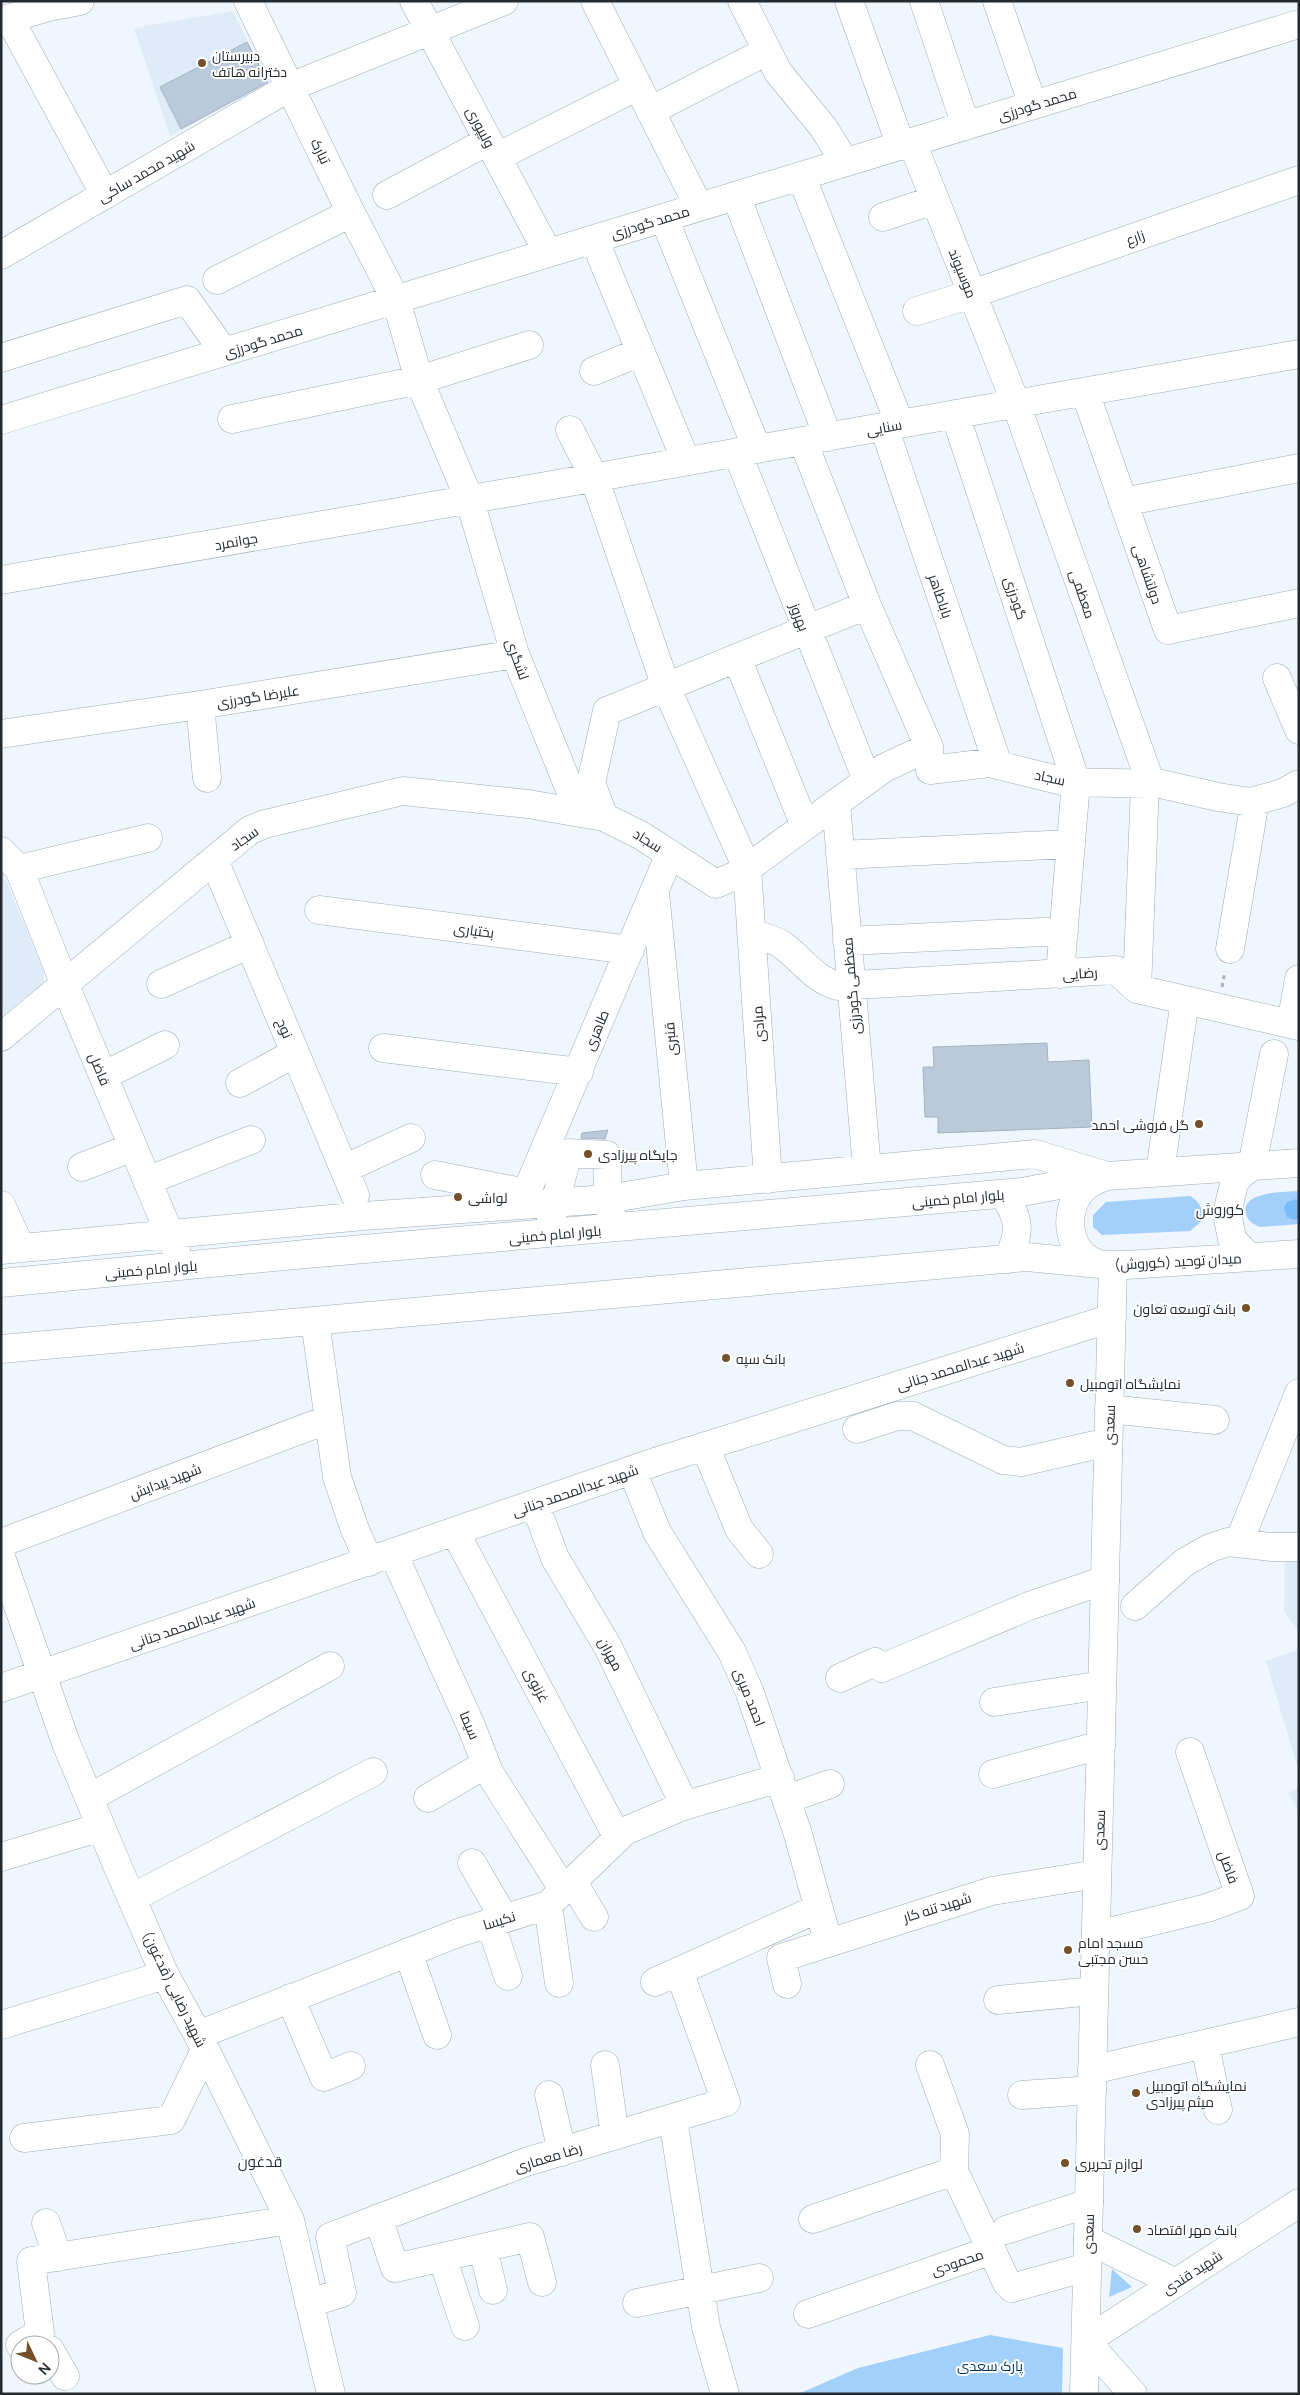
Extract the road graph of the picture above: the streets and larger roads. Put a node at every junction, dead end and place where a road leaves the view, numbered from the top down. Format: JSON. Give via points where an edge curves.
{"nodes":[{"id":1,"x":80,"y":1,"type":"edge"},
{"id":2,"x":248,"y":1,"type":"edge"},
{"id":3,"x":414,"y":1,"type":"edge"},
{"id":4,"x":504,"y":1,"type":"edge"},
{"id":5,"x":595,"y":1,"type":"edge"},
{"id":6,"x":742,"y":1,"type":"edge"},
{"id":7,"x":850,"y":1,"type":"edge"},
{"id":8,"x":924,"y":1,"type":"edge"},
{"id":9,"x":997,"y":1,"type":"edge"},
{"id":10,"x":5,"y":20,"type":"edge"},
{"id":11,"x":1299,"y":24,"type":"edge"},
{"id":12,"x":430,"y":31,"type":"junction"},
{"id":13,"x":767,"y":51,"type":"junction"},
{"id":14,"x":638,"y":86,"type":"junction"},
{"id":15,"x":290,"y":87,"type":"junction"},
{"id":16,"x":1033,"y":105,"type":"junction"},
{"id":17,"x":650,"y":111,"type":"junction"},
{"id":18,"x":966,"y":126,"type":"junction"},
{"id":19,"x":907,"y":144,"type":"junction"},
{"id":20,"x":492,"y":149,"type":"junction"},
{"id":21,"x":845,"y":162,"type":"junction"},
{"id":22,"x":801,"y":176,"type":"junction"},
{"id":23,"x":1299,"y":180,"type":"edge"},
{"id":24,"x":105,"y":195,"type":"junction"},
{"id":25,"x":387,"y":195,"type":"dead end"},
{"id":26,"x":736,"y":196,"type":"junction"},
{"id":27,"x":934,"y":200,"type":"junction"},
{"id":28,"x":699,"y":207,"type":"junction"},
{"id":29,"x":351,"y":213,"type":"junction"},
{"id":30,"x":883,"y":217,"type":"dead end"},
{"id":31,"x":664,"y":218,"type":"junction"},
{"id":32,"x":594,"y":239,"type":"junction"},
{"id":33,"x":548,"y":253,"type":"junction"},
{"id":34,"x":1,"y":255,"type":"edge"},
{"id":35,"x":217,"y":280,"type":"dead end"},
{"id":36,"x":972,"y":294,"type":"junction"},
{"id":37,"x":396,"y":300,"type":"junction"},
{"id":38,"x":917,"y":311,"type":"dead end"},
{"id":39,"x":529,"y":345,"type":"dead end"},
{"id":40,"x":224,"y":352,"type":"junction"},
{"id":41,"x":640,"y":352,"type":"junction"},
{"id":42,"x":1299,"y":354,"type":"edge"},
{"id":43,"x":1,"y":358,"type":"edge"},
{"id":44,"x":594,"y":371,"type":"dead end"},
{"id":45,"x":418,"y":380,"type":"junction"},
{"id":46,"x":1085,"y":392,"type":"junction"},
{"id":47,"x":1016,"y":404,"type":"junction"},
{"id":48,"x":955,"y":414,"type":"junction"},
{"id":49,"x":232,"y":419,"type":"dead end"},
{"id":50,"x":1,"y":420,"type":"edge"},
{"id":51,"x":892,"y":425,"type":"junction"},
{"id":52,"x":570,"y":430,"type":"dead end"},
{"id":53,"x":816,"y":439,"type":"junction"},
{"id":54,"x":747,"y":451,"type":"junction"},
{"id":55,"x":686,"y":461,"type":"junction"},
{"id":56,"x":1299,"y":468,"type":"edge"},
{"id":57,"x":594,"y":478,"type":"junction"},
{"id":58,"x":470,"y":501,"type":"junction"},
{"id":59,"x":1123,"y":502,"type":"junction"},
{"id":60,"x":1,"y":580,"type":"edge"},
{"id":61,"x":1299,"y":603,"type":"edge"},
{"id":62,"x":868,"y":605,"type":"junction"},
{"id":63,"x":805,"y":630,"type":"junction"},
{"id":64,"x":515,"y":654,"type":"junction"},
{"id":65,"x":738,"y":658,"type":"junction"},
{"id":66,"x":1277,"y":678,"type":"dead end"},
{"id":67,"x":666,"y":687,"type":"junction"},
{"id":68,"x":200,"y":705,"type":"junction"},
{"id":69,"x":1299,"y":730,"type":"edge"},
{"id":70,"x":1,"y":733,"type":"edge"},
{"id":71,"x":929,"y":747,"type":"junction"},
{"id":72,"x":998,"y":765,"type":"junction"},
{"id":73,"x":207,"y":778,"type":"dead end"},
{"id":74,"x":866,"y":780,"type":"junction"},
{"id":75,"x":1076,"y":782,"type":"junction"},
{"id":76,"x":1148,"y":784,"type":"junction"},
{"id":77,"x":1299,"y":784,"type":"edge"},
{"id":78,"x":1255,"y":800,"type":"junction"},
{"id":79,"x":836,"y":803,"type":"junction"},
{"id":80,"x":591,"y":814,"type":"junction"},
{"id":81,"x":805,"y":826,"type":"junction"},
{"id":82,"x":148,"y":838,"type":"dead end"},
{"id":83,"x":1071,"y":844,"type":"junction"},
{"id":84,"x":670,"y":854,"type":"junction"},
{"id":85,"x":840,"y":855,"type":"junction"},
{"id":86,"x":10,"y":860,"type":"edge"},
{"id":87,"x":214,"y":860,"type":"junction"},
{"id":88,"x":747,"y":868,"type":"junction"},
{"id":89,"x":655,"y":892,"type":"junction"},
{"id":90,"x":319,"y":910,"type":"dead end"},
{"id":91,"x":1064,"y":931,"type":"junction"},
{"id":92,"x":751,"y":932,"type":"junction"},
{"id":93,"x":847,"y":940,"type":"junction"},
{"id":94,"x":250,"y":944,"type":"junction"},
{"id":95,"x":1230,"y":949,"type":"road end"},
{"id":96,"x":630,"y":950,"type":"junction"},
{"id":97,"x":1060,"y":974,"type":"junction"},
{"id":98,"x":1299,"y":979,"type":"edge"},
{"id":99,"x":64,"y":984,"type":"junction"},
{"id":100,"x":161,"y":984,"type":"dead end"},
{"id":101,"x":850,"y":987,"type":"junction"},
{"id":102,"x":1137,"y":989,"type":"junction"},
{"id":103,"x":1185,"y":1000,"type":"junction"},
{"id":104,"x":1295,"y":1025,"type":"edge"},
{"id":105,"x":1,"y":1037,"type":"edge"},
{"id":106,"x":165,"y":1045,"type":"dead end"},
{"id":107,"x":383,"y":1048,"type":"dead end"},
{"id":108,"x":295,"y":1054,"type":"junction"},
{"id":109,"x":1274,"y":1054,"type":"dead end"},
{"id":110,"x":579,"y":1072,"type":"junction"},
{"id":111,"x":103,"y":1076,"type":"junction"},
{"id":112,"x":240,"y":1083,"type":"dead end"},
{"id":113,"x":411,"y":1138,"type":"dead end"},
{"id":114,"x":251,"y":1140,"type":"dead end"},
{"id":115,"x":133,"y":1147,"type":"junction"},
{"id":116,"x":969,"y":1160,"type":"junction"},
{"id":117,"x":1299,"y":1163,"type":"edge"},
{"id":118,"x":1252,"y":1166,"type":"junction"},
{"id":119,"x":82,"y":1167,"type":"dead end"},
{"id":120,"x":344,"y":1169,"type":"junction"},
{"id":121,"x":867,"y":1169,"type":"junction"},
{"id":122,"x":1190,"y":1170,"type":"junction"},
{"id":123,"x":1160,"y":1172,"type":"junction"},
{"id":124,"x":435,"y":1175,"type":"dead end"},
{"id":125,"x":1107,"y":1176,"type":"junction"},
{"id":126,"x":768,"y":1179,"type":"junction"},
{"id":127,"x":147,"y":1181,"type":"junction"},
{"id":128,"x":684,"y":1186,"type":"junction"},
{"id":129,"x":1003,"y":1194,"type":"junction"},
{"id":130,"x":355,"y":1195,"type":"dead end"},
{"id":131,"x":524,"y":1199,"type":"junction"},
{"id":132,"x":608,"y":1199,"type":"junction"},
{"id":133,"x":555,"y":1203,"type":"junction"},
{"id":134,"x":1,"y":1205,"type":"edge"},
{"id":135,"x":306,"y":1222,"type":"junction"},
{"id":136,"x":614,"y":1229,"type":"junction"},
{"id":137,"x":169,"y":1235,"type":"junction"},
{"id":138,"x":546,"y":1235,"type":"junction"},
{"id":139,"x":11,"y":1249,"type":"edge"},
{"id":140,"x":306,"y":1254,"type":"junction"},
{"id":141,"x":1299,"y":1254,"type":"edge"},
{"id":142,"x":1249,"y":1257,"type":"junction"},
{"id":143,"x":1008,"y":1259,"type":"junction"},
{"id":144,"x":1198,"y":1261,"type":"junction"},
{"id":145,"x":1106,"y":1265,"type":"junction"},
{"id":146,"x":184,"y":1267,"type":"junction"},
{"id":147,"x":1,"y":1283,"type":"edge"},
{"id":148,"x":1112,"y":1318,"type":"junction"},
{"id":149,"x":315,"y":1320,"type":"junction"},
{"id":150,"x":1,"y":1349,"type":"edge"},
{"id":151,"x":1299,"y":1393,"type":"edge"},
{"id":152,"x":1109,"y":1409,"type":"junction"},
{"id":153,"x":329,"y":1419,"type":"junction"},
{"id":154,"x":1215,"y":1420,"type":"dead end"},
{"id":155,"x":857,"y":1429,"type":"dead end"},
{"id":156,"x":1108,"y":1442,"type":"junction"},
{"id":157,"x":705,"y":1446,"type":"junction"},
{"id":158,"x":632,"y":1470,"type":"junction"},
{"id":159,"x":535,"y":1504,"type":"junction"},
{"id":160,"x":456,"y":1532,"type":"junction"},
{"id":161,"x":1239,"y":1542,"type":"junction"},
{"id":162,"x":1,"y":1543,"type":"edge"},
{"id":163,"x":1299,"y":1546,"type":"edge"},
{"id":164,"x":759,"y":1554,"type":"dead end"},
{"id":165,"x":381,"y":1557,"type":"junction"},
{"id":166,"x":1,"y":1558,"type":"edge"},
{"id":167,"x":1105,"y":1580,"type":"junction"},
{"id":168,"x":1135,"y":1606,"type":"dead end"},
{"id":169,"x":330,"y":1666,"type":"dead end"},
{"id":170,"x":42,"y":1676,"type":"junction"},
{"id":171,"x":840,"y":1678,"type":"dead end"},
{"id":172,"x":1102,"y":1685,"type":"junction"},
{"id":173,"x":1,"y":1688,"type":"edge"},
{"id":174,"x":994,"y":1702,"type":"dead end"},
{"id":175,"x":1101,"y":1745,"type":"junction"},
{"id":176,"x":1190,"y":1752,"type":"dead end"},
{"id":177,"x":486,"y":1764,"type":"junction"},
{"id":178,"x":373,"y":1772,"type":"dead end"},
{"id":179,"x":993,"y":1774,"type":"dead end"},
{"id":180,"x":830,"y":1784,"type":"dead end"},
{"id":181,"x":783,"y":1788,"type":"junction"},
{"id":182,"x":88,"y":1798,"type":"junction"},
{"id":183,"x":428,"y":1798,"type":"dead end"},
{"id":184,"x":686,"y":1806,"type":"junction"},
{"id":185,"x":101,"y":1827,"type":"junction"},
{"id":186,"x":618,"y":1838,"type":"junction"},
{"id":187,"x":1,"y":1858,"type":"edge"},
{"id":188,"x":472,"y":1863,"type":"dead end"},
{"id":189,"x":1098,"y":1874,"type":"junction"},
{"id":190,"x":561,"y":1891,"type":"junction"},
{"id":191,"x":132,"y":1898,"type":"junction"},
{"id":192,"x":819,"y":1908,"type":"junction"},
{"id":193,"x":594,"y":1917,"type":"dead end"},
{"id":194,"x":497,"y":1920,"type":"junction"},
{"id":195,"x":1096,"y":1935,"type":"junction"},
{"id":196,"x":828,"y":1941,"type":"junction"},
{"id":197,"x":408,"y":1952,"type":"junction"},
{"id":198,"x":165,"y":1975,"type":"junction"},
{"id":199,"x":508,"y":1976,"type":"dead end"},
{"id":200,"x":559,"y":1982,"type":"dead end"},
{"id":201,"x":787,"y":1984,"type":"dead end"},
{"id":202,"x":1094,"y":1991,"type":"junction"},
{"id":203,"x":290,"y":1998,"type":"junction"},
{"id":204,"x":998,"y":2000,"type":"dead end"},
{"id":205,"x":1299,"y":2022,"type":"edge"},
{"id":206,"x":1,"y":2024,"type":"edge"},
{"id":207,"x":437,"y":2035,"type":"dead end"},
{"id":208,"x":201,"y":2042,"type":"junction"},
{"id":209,"x":1205,"y":2044,"type":"junction"},
{"id":210,"x":605,"y":2065,"type":"dead end"},
{"id":211,"x":930,"y":2065,"type":"dead end"},
{"id":212,"x":351,"y":2066,"type":"dead end"},
{"id":213,"x":1092,"y":2080,"type":"junction"},
{"id":214,"x":549,"y":2095,"type":"dead end"},
{"id":215,"x":1022,"y":2095,"type":"dead end"},
{"id":216,"x":1218,"y":2110,"type":"dead end"},
{"id":217,"x":673,"y":2120,"type":"junction"},
{"id":218,"x":615,"y":2136,"type":"junction"},
{"id":219,"x":24,"y":2138,"type":"dead end"},
{"id":220,"x":562,"y":2152,"type":"junction"},
{"id":221,"x":954,"y":2172,"type":"junction"},
{"id":222,"x":1089,"y":2203,"type":"junction"},
{"id":223,"x":1299,"y":2204,"type":"edge"},
{"id":224,"x":378,"y":2218,"type":"junction"},
{"id":225,"x":813,"y":2219,"type":"dead end"},
{"id":226,"x":290,"y":2220,"type":"junction"},
{"id":227,"x":46,"y":2223,"type":"dead end"},
{"id":228,"x":999,"y":2240,"type":"junction"},
{"id":229,"x":1088,"y":2240,"type":"junction"},
{"id":230,"x":482,"y":2248,"type":"junction"},
{"id":231,"x":58,"y":2257,"type":"junction"},
{"id":232,"x":442,"y":2257,"type":"junction"},
{"id":233,"x":1087,"y":2267,"type":"junction"},
{"id":234,"x":759,"y":2278,"type":"dead end"},
{"id":235,"x":542,"y":2282,"type":"dead end"},
{"id":236,"x":1176,"y":2283,"type":"junction"},
{"id":237,"x":493,"y":2290,"type":"dead end"},
{"id":238,"x":701,"y":2292,"type":"junction"},
{"id":239,"x":309,"y":2303,"type":"junction"},
{"id":240,"x":637,"y":2303,"type":"dead end"},
{"id":241,"x":808,"y":2314,"type":"dead end"},
{"id":242,"x":465,"y":2326,"type":"dead end"},
{"id":243,"x":35,"y":2335,"type":"edge"},
{"id":244,"x":1086,"y":2341,"type":"junction"},
{"id":245,"x":60,"y":2370,"type":"edge"},
{"id":246,"x":65,"y":2376,"type":"dead end"},
{"id":247,"x":331,"y":2394,"type":"edge"},
{"id":248,"x":726,"y":2394,"type":"edge"},
{"id":249,"x":1084,"y":2394,"type":"edge"},
{"id":250,"x":1133,"y":2394,"type":"edge"}],
"edges":[{"from":1,"to":10,"type":"street","via":[[48,6]]},
{"from":2,"to":15,"type":"street","name":"تبارک"},
{"from":3,"to":12,"type":"street","name":"ولیپوری"},
{"from":4,"to":12,"type":"street","name":"شهید محمد ساکی"},
{"from":5,"to":14,"type":"street"},
{"from":6,"to":13,"type":"street"},
{"from":7,"to":19,"type":"street","name":"موسیوند"},
{"from":8,"to":18,"type":"street"},
{"from":9,"to":16,"type":"street"},
{"from":10,"to":24,"type":"street"},
{"from":11,"to":16,"type":"street","name":"محمد گودرزی"},
{"from":12,"to":15,"type":"street","name":"شهید محمد ساکی"},
{"from":12,"to":20,"type":"street","name":"ولیپوری"},
{"from":13,"to":17,"type":"street"},
{"from":13,"to":21,"type":"street","via":[[778,72]]},
{"from":14,"to":17,"type":"street"},
{"from":14,"to":20,"type":"street"},
{"from":15,"to":24,"type":"street","name":"شهید محمد ساکی"},
{"from":15,"to":29,"type":"street","name":"تبارک"},
{"from":16,"to":18,"type":"street","name":"محمد گودرزی"},
{"from":17,"to":28,"type":"street"},
{"from":18,"to":19,"type":"street","name":"محمد گودرزی"},
{"from":19,"to":21,"type":"street","name":"محمد گودرزی"},
{"from":19,"to":27,"type":"street","name":"موسیوند"},
{"from":20,"to":25,"type":"street"},
{"from":20,"to":33,"type":"street","name":"ولیپوری"},
{"from":21,"to":22,"type":"street","name":"محمد گودرزی"},
{"from":22,"to":26,"type":"street","name":"محمد گودرزی"},
{"from":22,"to":51,"type":"street","name":"باباطاهر"},
{"from":23,"to":36,"type":"street","name":"زارع"},
{"from":24,"to":34,"type":"street","name":"شهید محمد ساکی"},
{"from":26,"to":28,"type":"street","name":"محمد گودرزی"},
{"from":26,"to":53,"type":"street"},
{"from":27,"to":30,"type":"street"},
{"from":27,"to":36,"type":"street","name":"موسیوند"},
{"from":28,"to":31,"type":"street","name":"محمد گودرزی"},
{"from":29,"to":35,"type":"street"},
{"from":29,"to":37,"type":"street","name":"تبارک"},
{"from":31,"to":32,"type":"street","name":"محمد گودرزی"},
{"from":31,"to":54,"type":"street","name":"بهروز"},
{"from":32,"to":33,"type":"street","name":"محمد گودرزی"},
{"from":32,"to":41,"type":"street"},
{"from":33,"to":37,"type":"street","name":"محمد گودرزی"},
{"from":36,"to":38,"type":"street","name":"زارع"},
{"from":36,"to":47,"type":"street","name":"موسیوند"},
{"from":37,"to":40,"type":"street","name":"محمد گودرزی"},
{"from":37,"to":45,"type":"street","name":"تبارک"},
{"from":39,"to":45,"type":"street"},
{"from":40,"to":43,"type":"street","via":[[187,300]]},
{"from":40,"to":50,"type":"street","name":"محمد گودرزی"},
{"from":41,"to":44,"type":"street"},
{"from":41,"to":55,"type":"street"},
{"from":42,"to":46,"type":"street","name":"سنایی"},
{"from":45,"to":49,"type":"street"},
{"from":45,"to":58,"type":"street","name":"لشگری"},
{"from":46,"to":47,"type":"street","name":"سنایی"},
{"from":46,"to":59,"type":"street","name":"دولتشاهی"},
{"from":47,"to":48,"type":"street","name":"سنایی"},
{"from":47,"to":76,"type":"street","name":"معظمی"},
{"from":48,"to":51,"type":"street","name":"سنایی"},
{"from":48,"to":75,"type":"street","name":"گودرزی"},
{"from":51,"to":53,"type":"street","name":"سنایی"},
{"from":51,"to":72,"type":"street","name":"باباطاهر"},
{"from":52,"to":57,"type":"street"},
{"from":53,"to":54,"type":"street","name":"سنایی"},
{"from":53,"to":62,"type":"street"},
{"from":54,"to":55,"type":"street","name":"سنایی"},
{"from":54,"to":63,"type":"street","name":"بهروز"},
{"from":55,"to":57,"type":"street","name":"سنایی"},
{"from":56,"to":59,"type":"street"},
{"from":57,"to":58,"type":"street","name":"سنایی"},
{"from":57,"to":67,"type":"street"},
{"from":58,"to":60,"type":"street","name":"جوانمرد"},
{"from":58,"to":64,"type":"street","name":"لشگری"},
{"from":59,"to":61,"type":"street","name":"دولتشاهی","via":[[1168,630]]},
{"from":62,"to":63,"type":"street"},
{"from":62,"to":71,"type":"street"},
{"from":63,"to":65,"type":"street"},
{"from":63,"to":74,"type":"street","name":"بهروز"},
{"from":64,"to":68,"type":"street","name":"علیرضا گودرزی"},
{"from":64,"to":80,"type":"street","name":"لشگری"},
{"from":65,"to":67,"type":"street"},
{"from":65,"to":81,"type":"street"},
{"from":66,"to":69,"type":"street"},
{"from":67,"to":80,"type":"street","via":[[607,711],[592,783]]},
{"from":67,"to":88,"type":"street"},
{"from":68,"to":70,"type":"street","name":"علیرضا گودرزی"},
{"from":68,"to":73,"type":"street"},
{"from":71,"to":72,"type":"street","name":"سجاد","via":[[930,770],[989,763]]},
{"from":71,"to":74,"type":"street","name":"سجاد"},
{"from":72,"to":75,"type":"street","name":"سجاد"},
{"from":74,"to":79,"type":"street","name":"سجاد"},
{"from":75,"to":76,"type":"street","name":"سجاد"},
{"from":75,"to":83,"type":"street"},
{"from":76,"to":78,"type":"street","name":"سجاد","via":[[1218,797]]},
{"from":76,"to":102,"type":"street"},
{"from":77,"to":78,"type":"street","name":"سجاد","via":[[1283,793]]},
{"from":78,"to":95,"type":"street"},
{"from":79,"to":81,"type":"street","name":"سجاد"},
{"from":79,"to":85,"type":"street","name":"معظمی گودرزی"},
{"from":80,"to":84,"type":"street","name":"سجاد","via":[[623,825]]},
{"from":80,"to":87,"type":"street","name":"سجاد","via":[[403,791],[265,824],[250,830]]},
{"from":81,"to":88,"type":"street","name":"سجاد"},
{"from":82,"to":86,"type":"street"},
{"from":83,"to":85,"type":"street"},
{"from":83,"to":91,"type":"street"},
{"from":84,"to":88,"type":"street","name":"سجاد","via":[[716,884]]},
{"from":84,"to":89,"type":"street","name":"طاهری"},
{"from":85,"to":93,"type":"street","name":"معظمی گودرزی"},
{"from":86,"to":99,"type":"street","name":"فاضل"},
{"from":87,"to":94,"type":"street","name":"نوح"},
{"from":87,"to":99,"type":"street","name":"سجاد"},
{"from":88,"to":92,"type":"street","name":"مرادی"},
{"from":89,"to":96,"type":"street","name":"طاهری"},
{"from":89,"to":128,"type":"street","name":"قنبری"},
{"from":90,"to":96,"type":"street","name":"بختیاری"},
{"from":91,"to":93,"type":"street"},
{"from":91,"to":97,"type":"street"},
{"from":92,"to":101,"type":"street","name":"رضایی","via":[[778,942],[826,983]]},
{"from":92,"to":126,"type":"street","name":"مرادی"},
{"from":93,"to":101,"type":"street","name":"معظمی گودرزی"},
{"from":94,"to":100,"type":"street"},
{"from":94,"to":108,"type":"street","name":"نوح"},
{"from":96,"to":110,"type":"street","name":"طاهری"},
{"from":97,"to":101,"type":"street","name":"رضایی"},
{"from":97,"to":102,"type":"street","name":"رضایی","via":[[1116,970]]},
{"from":98,"to":104,"type":"street"},
{"from":99,"to":105,"type":"street","name":"سجاد"},
{"from":99,"to":111,"type":"street","name":"فاضل"},
{"from":101,"to":121,"type":"street","name":"معظمی گودرزی"},
{"from":102,"to":103,"type":"street","name":"رضایی"},
{"from":103,"to":104,"type":"street","name":"رضایی"},
{"from":103,"to":123,"type":"street"},
{"from":106,"to":111,"type":"street"},
{"from":107,"to":110,"type":"street"},
{"from":108,"to":112,"type":"street"},
{"from":108,"to":120,"type":"street","name":"نوح"},
{"from":109,"to":118,"type":"street"},
{"from":110,"to":131,"type":"street","name":"طاهری"},
{"from":111,"to":115,"type":"street","name":"فاضل"},
{"from":113,"to":120,"type":"street"},
{"from":114,"to":127,"type":"street"},
{"from":115,"to":119,"type":"street"},
{"from":115,"to":127,"type":"street","name":"فاضل"},
{"from":116,"to":121,"type":"street"},
{"from":116,"to":125,"type":"street","via":[[1035,1154]]},
{"from":116,"to":129,"type":"street"},
{"from":117,"to":118,"type":"street","name":"میدان توحید (کوروش)"},
{"from":118,"to":122,"type":"street","name":"میدان توحید (کوروش)"},
{"from":118,"to":142,"type":"street","via":[[1234,1184],[1227,1213],[1232,1239]]},
{"from":120,"to":130,"type":"street","name":"نوح"},
{"from":121,"to":126,"type":"street"},
{"from":122,"to":123,"type":"street","name":"میدان توحید (کوروش)"},
{"from":122,"to":144,"type":"street","via":[[1208,1185],[1217,1213],[1212,1242]]},
{"from":123,"to":125,"type":"street","name":"میدان توحید (کوروش)"},
{"from":124,"to":131,"type":"street"},
{"from":125,"to":129,"type":"street","name":"بلوار امام خمینی"},
{"from":125,"to":145,"type":"street","name":"میدان توحید (کوروش)","via":[[1081,1190],[1069,1217],[1070,1232],[1076,1246],[1086,1256]]},
{"from":126,"to":128,"type":"street"},
{"from":127,"to":137,"type":"street","name":"فاضل"},
{"from":128,"to":132,"type":"street"},
{"from":129,"to":136,"type":"street","name":"بلوار امام خمینی"},
{"from":129,"to":143,"type":"street","via":[[1017,1222],[1016,1239]]},
{"from":131,"to":133,"type":"street"},
{"from":131,"to":135,"type":"street"},
{"from":132,"to":133,"type":"street"},
{"from":132,"to":133,"type":"street","via":[[607,1155],[568,1153]]},
{"from":132,"to":136,"type":"street"},
{"from":133,"to":138,"type":"street"},
{"from":134,"to":139,"type":"street"},
{"from":135,"to":137,"type":"street"},
{"from":135,"to":140,"type":"street"},
{"from":136,"to":138,"type":"street","name":"بلوار امام خمینی"},
{"from":137,"to":139,"type":"street"},
{"from":137,"to":146,"type":"street","name":"فاضل"},
{"from":138,"to":140,"type":"street","name":"بلوار امام خمینی"},
{"from":140,"to":146,"type":"street","name":"بلوار امام خمینی"},
{"from":141,"to":142,"type":"street","name":"میدان توحید (کوروش)"},
{"from":142,"to":144,"type":"street","name":"میدان توحید (کوروش)"},
{"from":143,"to":145,"type":"street","via":[[1027,1257]]},
{"from":143,"to":149,"type":"street"},
{"from":144,"to":145,"type":"street","name":"میدان توحید (کوروش)"},
{"from":145,"to":148,"type":"street","name":"سعدی"},
{"from":146,"to":147,"type":"street","name":"بلوار امام خمینی"},
{"from":148,"to":152,"type":"street","name":"سعدی"},
{"from":148,"to":157,"type":"street","name":"شهید عبدالمحمد جنانی"},
{"from":149,"to":150,"type":"street"},
{"from":149,"to":153,"type":"street","name":"سیما"},
{"from":151,"to":161,"type":"street"},
{"from":152,"to":154,"type":"street"},
{"from":152,"to":156,"type":"street","name":"سعدی"},
{"from":153,"to":162,"type":"street","name":"شهید پیدایش"},
{"from":153,"to":165,"type":"street","name":"سیما","via":[[337,1477],[354,1527]]},
{"from":155,"to":156,"type":"street","via":[[897,1416],[914,1416],[1003,1460],[1021,1462]]},
{"from":156,"to":167,"type":"street","name":"سعدی"},
{"from":157,"to":158,"type":"street","name":"شهید عبدالمحمد جنانی"},
{"from":157,"to":164,"type":"street","via":[[739,1529]]},
{"from":158,"to":159,"type":"street","name":"شهید عبدالمحمد جنانی"},
{"from":158,"to":181,"type":"street","name":"احمد میری","via":[[657,1532],[732,1652]]},
{"from":159,"to":160,"type":"street","name":"شهید عبدالمحمد جنانی"},
{"from":159,"to":184,"type":"street","name":"مهران","via":[[555,1558],[608,1647]]},
{"from":160,"to":165,"type":"street","name":"شهید عبدالمحمد جنانی"},
{"from":160,"to":186,"type":"street","name":"غزنوی"},
{"from":161,"to":163,"type":"street","via":[[1272,1547]]},
{"from":161,"to":168,"type":"street","via":[[1210,1548],[1185,1562]]},
{"from":165,"to":170,"type":"street","name":"شهید عبدالمحمد جنانی"},
{"from":165,"to":177,"type":"street","name":"سیما","via":[[472,1728]]},
{"from":166,"to":170,"type":"street","name":"(قدغون) شهید رضایی"},
{"from":167,"to":171,"type":"street","via":[[1029,1606],[882,1668],[875,1662]]},
{"from":167,"to":172,"type":"street","name":"سعدی"},
{"from":169,"to":182,"type":"street"},
{"from":170,"to":173,"type":"street","name":"شهید عبدالمحمد جنانی"},
{"from":170,"to":182,"type":"street","name":"(قدغون) شهید رضایی"},
{"from":172,"to":174,"type":"street"},
{"from":172,"to":175,"type":"street","name":"سعدی"},
{"from":175,"to":179,"type":"street"},
{"from":175,"to":189,"type":"street","name":"سعدی"},
{"from":176,"to":195,"type":"street","name":"فاضل","via":[[1240,1896],[1207,1908]]},
{"from":177,"to":183,"type":"street"},
{"from":177,"to":190,"type":"street","name":"سیما"},
{"from":178,"to":191,"type":"street"},
{"from":180,"to":181,"type":"street","name":"نکیسا"},
{"from":181,"to":184,"type":"street","name":"نکیسا"},
{"from":181,"to":192,"type":"street","name":"احمد میری"},
{"from":182,"to":185,"type":"street","name":"(قدغون) شهید رضایی"},
{"from":184,"to":186,"type":"street","name":"نکیسا","via":[[625,1831]]},
{"from":185,"to":187,"type":"street"},
{"from":185,"to":191,"type":"street","name":"(قدغون) شهید رضایی"},
{"from":186,"to":190,"type":"street","name":"نکیسا"},
{"from":188,"to":194,"type":"street"},
{"from":189,"to":195,"type":"street","name":"سعدی"},
{"from":189,"to":196,"type":"street","name":"شهید تنه کار","via":[[992,1890]]},
{"from":190,"to":193,"type":"street","name":"سیما"},
{"from":190,"to":194,"type":"street","name":"نکیسا"},
{"from":190,"to":200,"type":"street"},
{"from":191,"to":198,"type":"street","name":"(قدغون) شهید رضایی"},
{"from":192,"to":196,"type":"street","name":"احمد میری"},
{"from":192,"to":217,"type":"street","name":"رضا معماری","via":[[667,1976],[726,2102]]},
{"from":194,"to":197,"type":"street","name":"نکیسا"},
{"from":194,"to":199,"type":"street"},
{"from":195,"to":202,"type":"street","name":"سعدی"},
{"from":196,"to":201,"type":"street","name":"شهید تنه کار","via":[[781,1958]]},
{"from":197,"to":203,"type":"street","name":"نکیسا"},
{"from":197,"to":207,"type":"street"},
{"from":198,"to":206,"type":"street"},
{"from":198,"to":208,"type":"street","name":"(قدغون) شهید رضایی"},
{"from":202,"to":204,"type":"street"},
{"from":202,"to":213,"type":"street","name":"سعدی"},
{"from":203,"to":208,"type":"street","name":"نکیسا"},
{"from":203,"to":212,"type":"street","via":[[324,2077]]},
{"from":205,"to":209,"type":"street"},
{"from":208,"to":219,"type":"street","via":[[171,2120]]},
{"from":208,"to":226,"type":"street","name":"(قدغون) شهید رضایی"},
{"from":209,"to":213,"type":"street"},
{"from":209,"to":216,"type":"street"},
{"from":210,"to":218,"type":"street"},
{"from":211,"to":221,"type":"street","via":[[955,2134]]},
{"from":213,"to":215,"type":"street"},
{"from":213,"to":222,"type":"street","name":"سعدی"},
{"from":214,"to":220,"type":"street"},
{"from":217,"to":218,"type":"street","name":"رضا معماری"},
{"from":217,"to":238,"type":"street"},
{"from":218,"to":220,"type":"street","name":"رضا معماری"},
{"from":220,"to":224,"type":"street","name":"رضا معماری"},
{"from":221,"to":225,"type":"street"},
{"from":221,"to":228,"type":"street"},
{"from":222,"to":228,"type":"street"},
{"from":222,"to":229,"type":"street","name":"سعدی"},
{"from":223,"to":236,"type":"street","name":"شهید قندی"},
{"from":224,"to":232,"type":"street","via":[[395,2268]]},
{"from":224,"to":239,"type":"street","name":"رضا معماری","via":[[330,2237],[342,2293]]},
{"from":226,"to":231,"type":"street"},
{"from":226,"to":239,"type":"street","name":"(قدغون) شهید رضایی"},
{"from":227,"to":231,"type":"street"},
{"from":228,"to":233,"type":"street","name":"محمودی","via":[[1012,2288]]},
{"from":228,"to":241,"type":"street","name":"محمودی"},
{"from":229,"to":233,"type":"street","name":"سعدی"},
{"from":229,"to":236,"type":"street"},
{"from":230,"to":232,"type":"street"},
{"from":230,"to":235,"type":"street","via":[[530,2237]]},
{"from":230,"to":237,"type":"street"},
{"from":231,"to":243,"type":"street","via":[[31,2261]]},
{"from":232,"to":242,"type":"street"},
{"from":233,"to":244,"type":"street","name":"سعدی"},
{"from":234,"to":238,"type":"street"},
{"from":236,"to":244,"type":"street","name":"شهید قندی"},
{"from":238,"to":240,"type":"street"},
{"from":238,"to":248,"type":"street","via":[[706,2328]]},
{"from":239,"to":247,"type":"street","name":"(قدغون) شهید رضایی"},
{"from":244,"to":249,"type":"street","name":"سعدی"},
{"from":244,"to":250,"type":"street"},
{"from":245,"to":246,"type":"street"}]}
